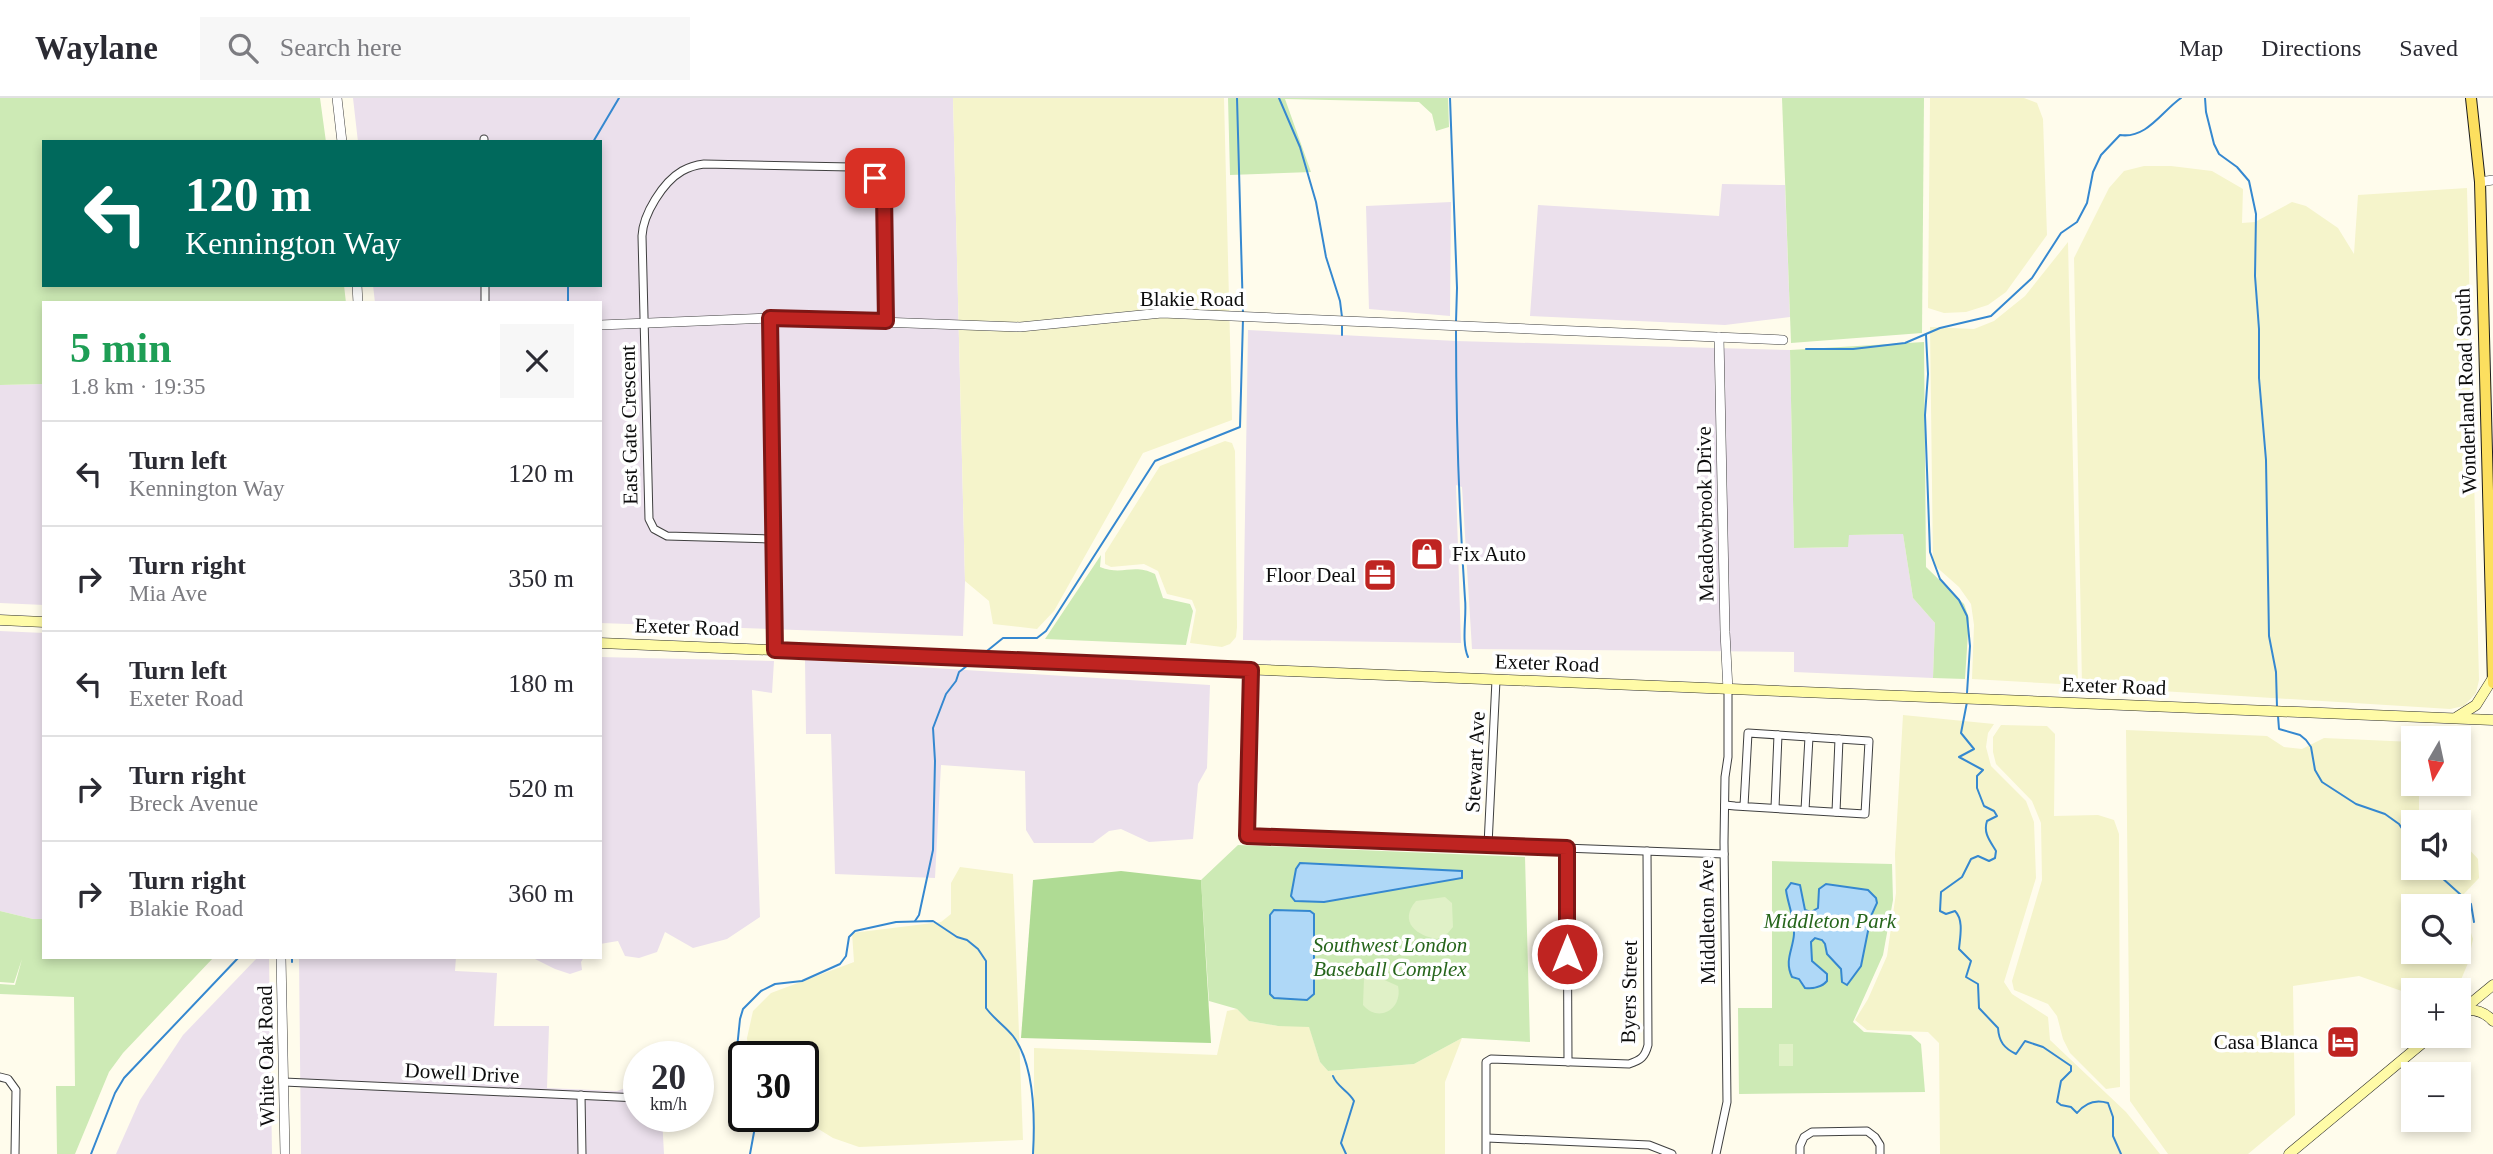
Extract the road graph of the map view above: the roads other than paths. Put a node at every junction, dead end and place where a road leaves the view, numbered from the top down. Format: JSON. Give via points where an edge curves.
{"nodes":[{"id":1,"x":337,"y":98,"type":"edge"},
{"id":2,"x":2471,"y":98,"type":"edge"},
{"id":3,"x":342,"y":140,"type":"edge"},
{"id":4,"x":2493,"y":180,"type":"edge"},
{"id":5,"x":2480,"y":182,"type":"junction"},
{"id":6,"x":770,"y":318,"type":"junction"},
{"id":7,"x":886,"y":321,"type":"junction"},
{"id":8,"x":644,"y":323,"type":"junction"},
{"id":9,"x":602,"y":326,"type":"edge"},
{"id":10,"x":1719,"y":337,"type":"junction"},
{"id":11,"x":1783,"y":340,"type":"dead end"},
{"id":12,"x":774,"y":541,"type":"junction"},
{"id":13,"x":0,"y":620,"type":"edge"},
{"id":14,"x":42,"y":622,"type":"edge"},
{"id":15,"x":602,"y":643,"type":"edge"},
{"id":16,"x":775,"y":650,"type":"junction"},
{"id":17,"x":1251,"y":670,"type":"junction"},
{"id":18,"x":1496,"y":680,"type":"junction"},
{"id":19,"x":2493,"y":680,"type":"edge"},
{"id":20,"x":1728,"y":690,"type":"junction"},
{"id":21,"x":2454,"y":718,"type":"junction"},
{"id":22,"x":2493,"y":720,"type":"edge"},
{"id":23,"x":1778,"y":735,"type":"junction"},
{"id":24,"x":1809,"y":737,"type":"junction"},
{"id":25,"x":1839,"y":739,"type":"junction"},
{"id":26,"x":1725,"y":805,"type":"junction"},
{"id":27,"x":1744,"y":806,"type":"junction"},
{"id":28,"x":1775,"y":808,"type":"junction"},
{"id":29,"x":1805,"y":810,"type":"junction"},
{"id":30,"x":1836,"y":812,"type":"junction"},
{"id":31,"x":1488,"y":845,"type":"junction"},
{"id":32,"x":1567,"y":848,"type":"junction"},
{"id":33,"x":1647,"y":851,"type":"junction"},
{"id":34,"x":1724,"y":854,"type":"junction"},
{"id":35,"x":281,"y":959,"type":"edge"},
{"id":36,"x":2493,"y":985,"type":"edge"},
{"id":37,"x":2471,"y":1003,"type":"edge"},
{"id":38,"x":2471,"y":1011,"type":"edge"},
{"id":39,"x":2493,"y":1021,"type":"edge"},
{"id":40,"x":2417,"y":1048,"type":"edge"},
{"id":41,"x":1568,"y":1062,"type":"junction"},
{"id":42,"x":0,"y":1077,"type":"edge"},
{"id":43,"x":284,"y":1082,"type":"junction"},
{"id":44,"x":581,"y":1096,"type":"junction"},
{"id":45,"x":623,"y":1097,"type":"edge"},
{"id":46,"x":1487,"y":1138,"type":"junction"},
{"id":47,"x":15,"y":1154,"type":"edge"},
{"id":48,"x":285,"y":1154,"type":"edge"},
{"id":49,"x":582,"y":1154,"type":"edge"},
{"id":50,"x":1486,"y":1154,"type":"edge"},
{"id":51,"x":1672,"y":1154,"type":"edge"},
{"id":52,"x":1715,"y":1154,"type":"edge"},
{"id":53,"x":1800,"y":1154,"type":"edge"},
{"id":54,"x":1880,"y":1154,"type":"edge"},
{"id":55,"x":2289,"y":1154,"type":"edge"}],
"edges":[{"from":1,"to":3,"type":"street"},
{"from":2,"to":5,"type":"main road","name":"Wonderland Road South"},
{"from":4,"to":5,"type":"street"},
{"from":5,"to":19,"type":"main road","name":"Wonderland Road South"},
{"from":6,"to":7,"type":"street","name":"Blakie Road"},
{"from":6,"to":8,"type":"street","name":"Blakie Road"},
{"from":6,"to":12,"type":"street"},
{"from":7,"to":8,"type":"street","via":[[884,194],[872,174],[851,167],[713,163],[678,173],[665,186],[645,222]]},
{"from":7,"to":10,"type":"street","name":"Blakie Road","via":[[1020,327],[1162,313]]},
{"from":8,"to":9,"type":"street","name":"Blakie Road"},
{"from":8,"to":12,"type":"street","name":"East Gate Crescent","via":[[648,516],[652,526],[667,536]]},
{"from":10,"to":11,"type":"street","name":"Blakie Road"},
{"from":10,"to":20,"type":"street","name":"Meadowbrook Drive"},
{"from":12,"to":16,"type":"street"},
{"from":13,"to":14,"type":"main road"},
{"from":15,"to":16,"type":"main road","name":"Exeter Road"},
{"from":16,"to":17,"type":"main road","name":"Exeter Road"},
{"from":17,"to":18,"type":"main road","name":"Exeter Road"},
{"from":17,"to":31,"type":"street","via":[[1247,836]]},
{"from":18,"to":20,"type":"main road","name":"Exeter Road"},
{"from":18,"to":31,"type":"street","name":"Stewart Ave"},
{"from":19,"to":21,"type":"main road","via":[[2476,705]]},
{"from":20,"to":21,"type":"main road","name":"Exeter Road"},
{"from":20,"to":26,"type":"street","name":"Middleton Ave"},
{"from":21,"to":22,"type":"main road","name":"Exeter Road"},
{"from":23,"to":24,"type":"street"},
{"from":23,"to":27,"type":"street","via":[[1748,733]]},
{"from":23,"to":28,"type":"street"},
{"from":24,"to":25,"type":"street"},
{"from":24,"to":29,"type":"street"},
{"from":25,"to":30,"type":"street"},
{"from":25,"to":30,"type":"street","via":[[1869,741],[1865,814]]},
{"from":26,"to":27,"type":"street"},
{"from":26,"to":34,"type":"street","name":"Middleton Ave"},
{"from":27,"to":28,"type":"street"},
{"from":28,"to":29,"type":"street"},
{"from":29,"to":30,"type":"street"},
{"from":31,"to":32,"type":"street"},
{"from":32,"to":33,"type":"street"},
{"from":32,"to":41,"type":"street"},
{"from":33,"to":34,"type":"street"},
{"from":33,"to":41,"type":"street","name":"Byers Street","via":[[1645,1056],[1629,1064]]},
{"from":34,"to":52,"type":"street","name":"Middleton Ave","via":[[1727,1102]]},
{"from":35,"to":43,"type":"street","name":"White Oak Road"},
{"from":36,"to":37,"type":"main road"},
{"from":38,"to":39,"type":"main road"},
{"from":40,"to":55,"type":"main road"},
{"from":41,"to":46,"type":"street","name":"Byers Street","via":[[1486,1062]]},
{"from":42,"to":47,"type":"street","via":[[16,1090]]},
{"from":43,"to":44,"type":"street","name":"Dowell Drive"},
{"from":43,"to":48,"type":"street","name":"White Oak Road"},
{"from":44,"to":45,"type":"street","name":"Dowell Drive"},
{"from":44,"to":49,"type":"street"},
{"from":46,"to":50,"type":"street"},
{"from":46,"to":51,"type":"street","via":[[1649,1145]]},
{"from":53,"to":54,"type":"street","via":[[1804,1137],[1812,1132],[1867,1131],[1880,1145]]}]}
